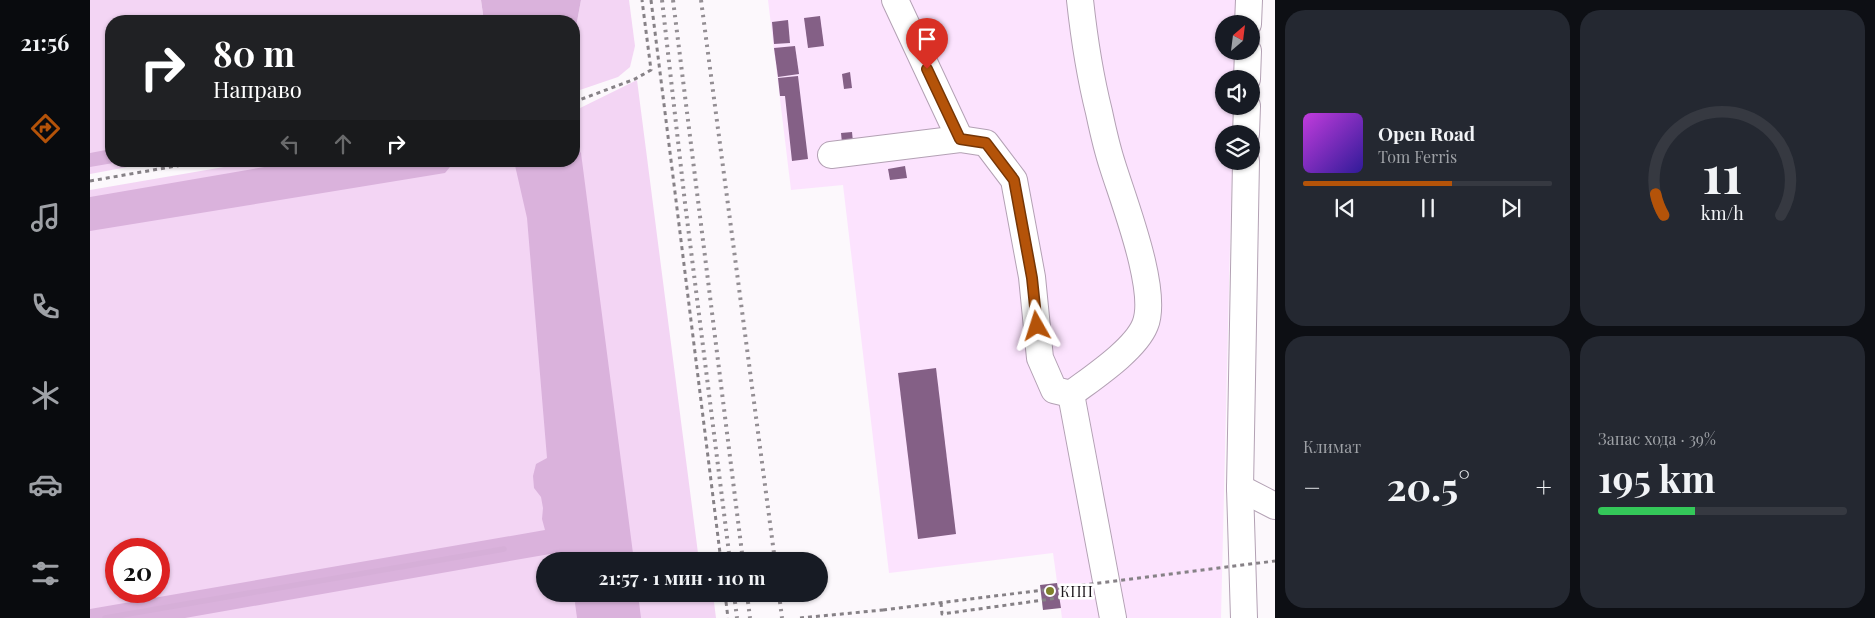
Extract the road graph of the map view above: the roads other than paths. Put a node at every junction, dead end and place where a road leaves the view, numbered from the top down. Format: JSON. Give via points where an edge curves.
{"nodes":[{"id":1,"x":895,"y":0,"type":"edge"},
{"id":2,"x":1080,"y":0,"type":"edge"},
{"id":3,"x":1249,"y":0,"type":"edge"},
{"id":4,"x":1248,"y":15,"type":"edge"},
{"id":5,"x":960,"y":139,"type":"junction"},
{"id":6,"x":831,"y":155,"type":"dead end"},
{"id":7,"x":1246,"y":170,"type":"edge"},
{"id":8,"x":1071,"y":394,"type":"junction"},
{"id":9,"x":1240,"y":488,"type":"junction"},
{"id":10,"x":1275,"y":506,"type":"edge"},
{"id":11,"x":1113,"y":618,"type":"edge"},
{"id":12,"x":1244,"y":618,"type":"edge"}],
"edges":[{"from":1,"to":5,"type":"street"},
{"from":2,"to":8,"type":"street","via":[[1098,110],[1112,166],[1133,227],[1145,276],[1148,310],[1145,325],[1128,349]]},
{"from":3,"to":4,"type":"street"},
{"from":5,"to":6,"type":"street"},
{"from":5,"to":8,"type":"street","via":[[986,143],[1014,180],[1032,278],[1040,358],[1054,390]]},
{"from":7,"to":9,"type":"street"},
{"from":8,"to":11,"type":"street"},
{"from":9,"to":10,"type":"street"},
{"from":9,"to":12,"type":"street"}]}
